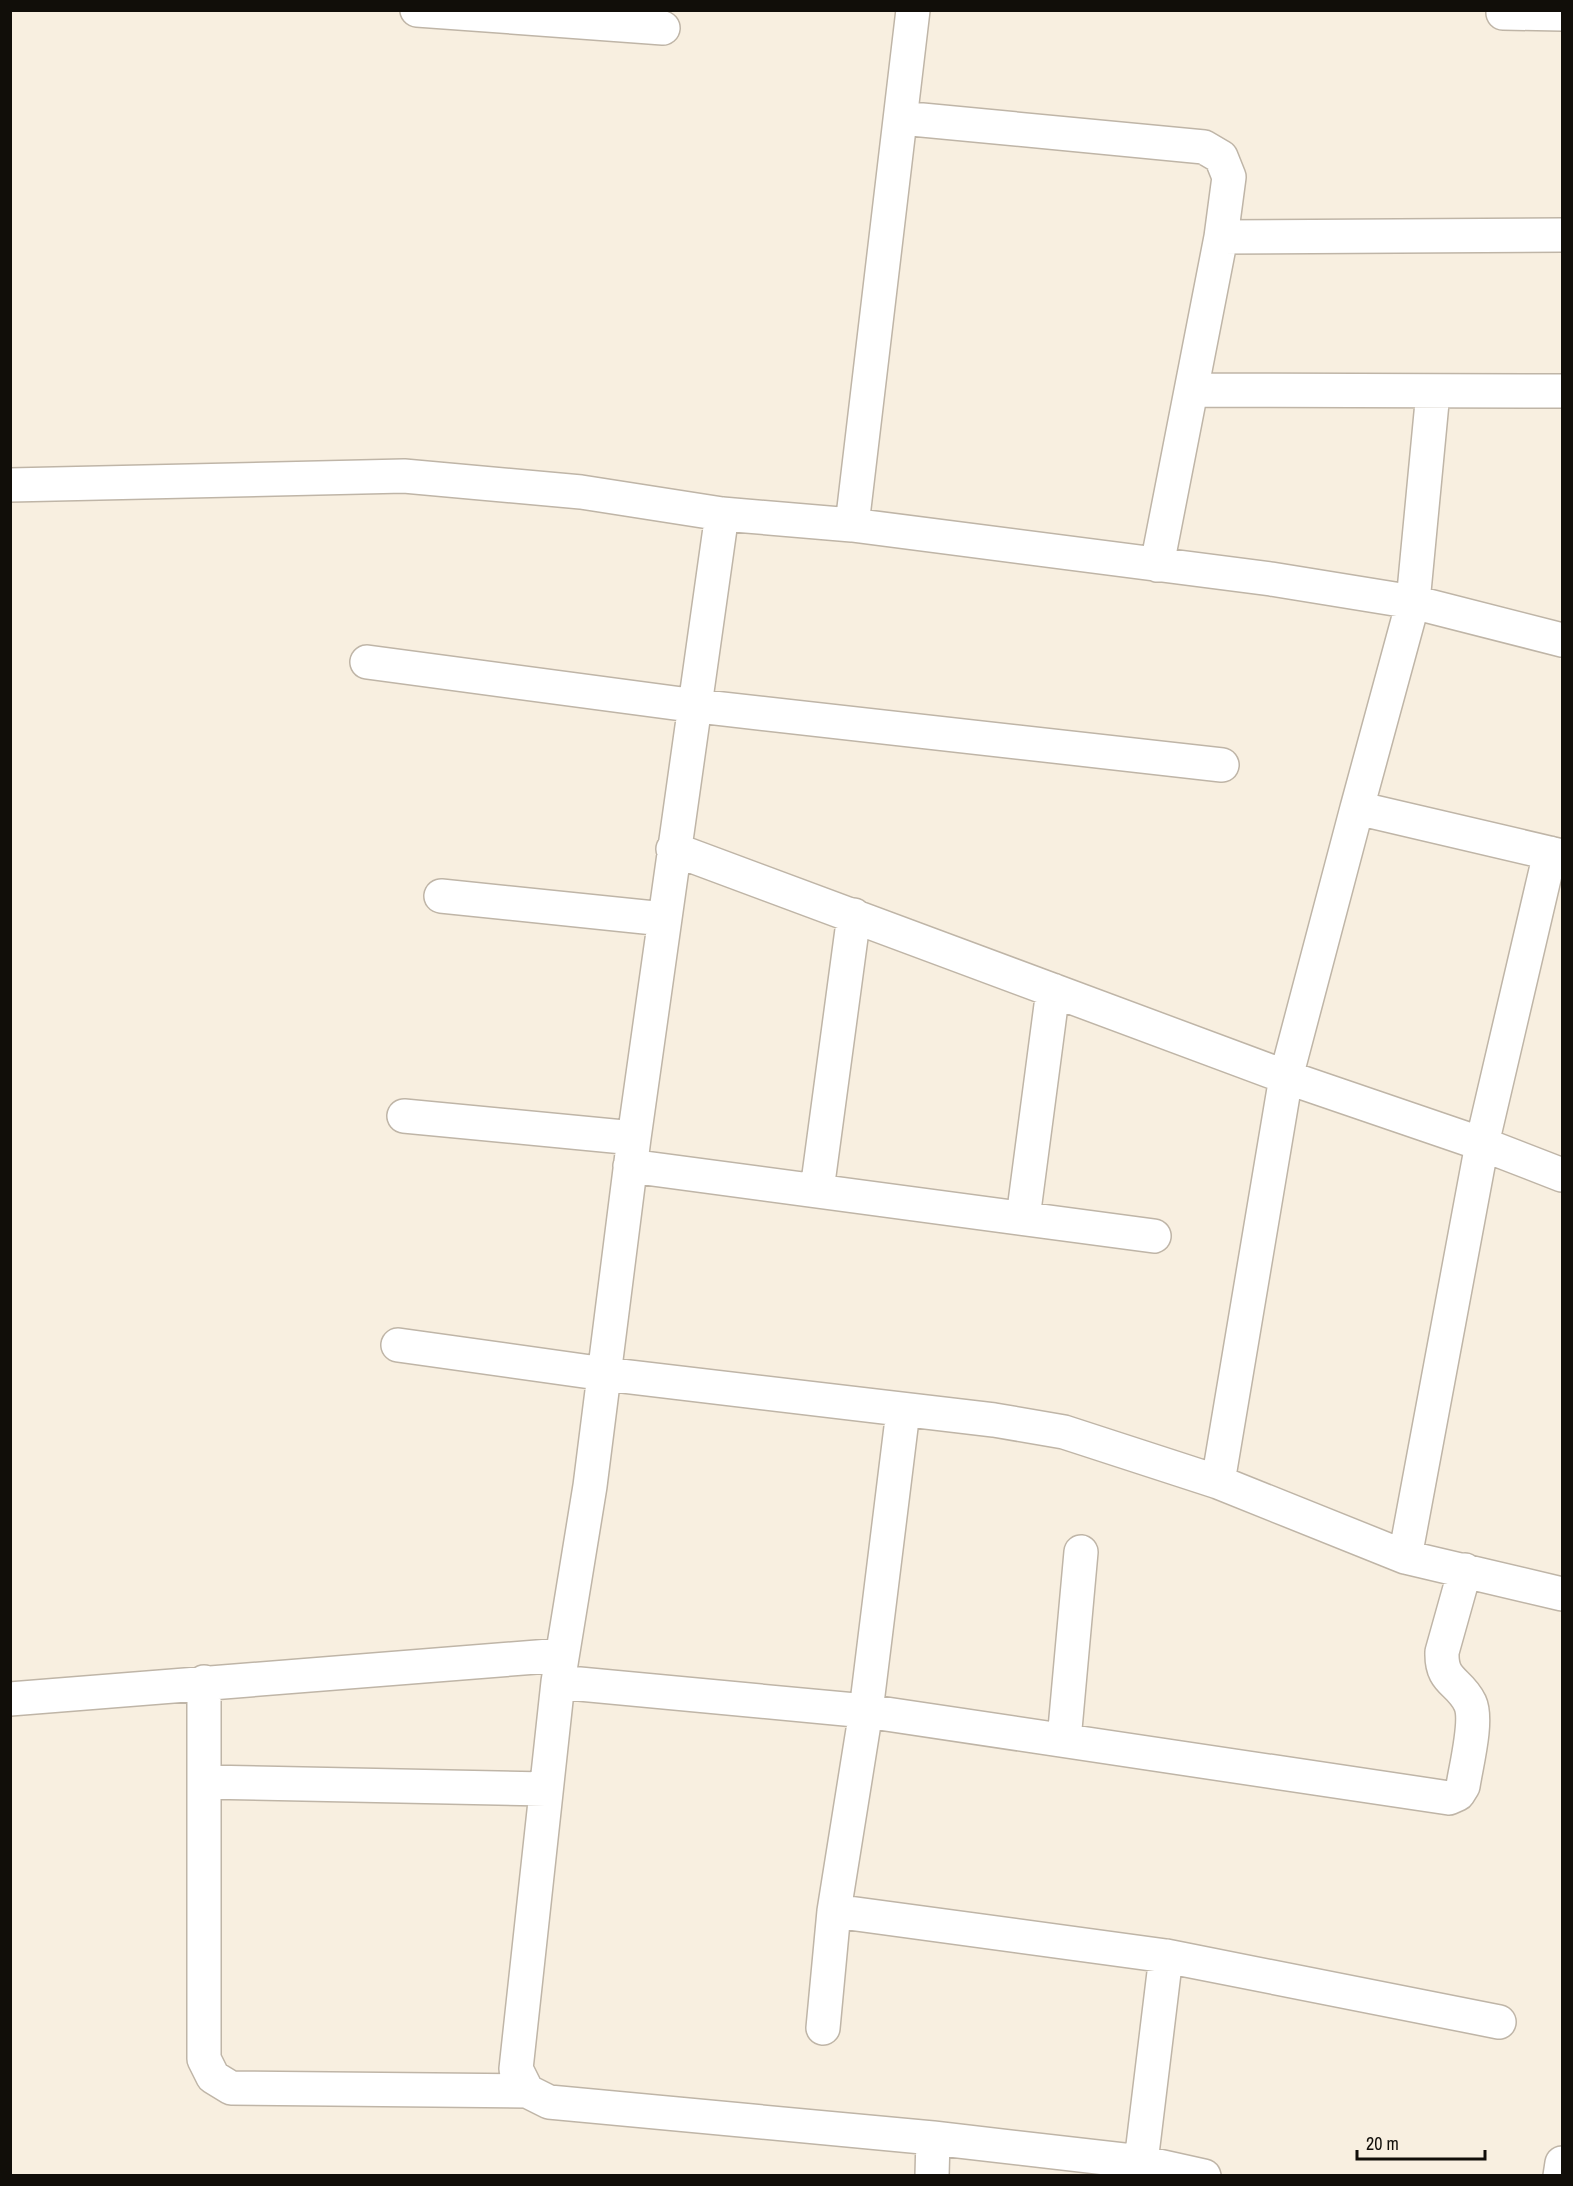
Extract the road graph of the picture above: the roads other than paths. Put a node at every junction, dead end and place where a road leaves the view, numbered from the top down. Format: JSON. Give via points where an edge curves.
{"nodes":[{"id":1,"x":417,"y":10,"type":"edge"},
{"id":2,"x":913,"y":10,"type":"edge"},
{"id":3,"x":1503,"y":13,"type":"dead end"},
{"id":4,"x":1563,"y":14,"type":"edge"},
{"id":5,"x":663,"y":28,"type":"dead end"},
{"id":6,"x":901,"y":118,"type":"junction"},
{"id":7,"x":1563,"y":235,"type":"edge"},
{"id":8,"x":1221,"y":237,"type":"junction"},
{"id":9,"x":1192,"y":390,"type":"junction"},
{"id":10,"x":1563,"y":391,"type":"edge"},
{"id":11,"x":1433,"y":392,"type":"junction"},
{"id":12,"x":10,"y":485,"type":"edge"},
{"id":13,"x":722,"y":514,"type":"junction"},
{"id":14,"x":852,"y":525,"type":"junction"},
{"id":15,"x":1157,"y":566,"type":"junction"},
{"id":16,"x":1413,"y":602,"type":"junction"},
{"id":17,"x":1563,"y":640,"type":"edge"},
{"id":18,"x":367,"y":662,"type":"dead end"},
{"id":19,"x":697,"y":706,"type":"junction"},
{"id":20,"x":1222,"y":765,"type":"dead end"},
{"id":21,"x":1357,"y":808,"type":"junction"},
{"id":22,"x":674,"y":849,"type":"junction"},
{"id":23,"x":1556,"y":855,"type":"edge"},
{"id":24,"x":441,"y":896,"type":"dead end"},
{"id":25,"x":854,"y":915,"type":"junction"},
{"id":26,"x":664,"y":920,"type":"junction"},
{"id":27,"x":1053,"y":990,"type":"junction"},
{"id":28,"x":1286,"y":1077,"type":"junction"},
{"id":29,"x":404,"y":1116,"type":"dead end"},
{"id":30,"x":1482,"y":1144,"type":"junction"},
{"id":31,"x":632,"y":1152,"type":"junction"},
{"id":32,"x":1563,"y":1175,"type":"edge"},
{"id":33,"x":817,"y":1190,"type":"junction"},
{"id":34,"x":1023,"y":1218,"type":"junction"},
{"id":35,"x":1154,"y":1236,"type":"dead end"},
{"id":36,"x":398,"y":1345,"type":"dead end"},
{"id":37,"x":605,"y":1374,"type":"junction"},
{"id":38,"x":903,"y":1411,"type":"junction"},
{"id":39,"x":1218,"y":1482,"type":"junction"},
{"id":40,"x":1081,"y":1552,"type":"dead end"},
{"id":41,"x":1405,"y":1557,"type":"junction"},
{"id":42,"x":1465,"y":1570,"type":"junction"},
{"id":43,"x":1563,"y":1594,"type":"edge"},
{"id":44,"x":560,"y":1668,"type":"junction"},
{"id":45,"x":204,"y":1682,"type":"junction"},
{"id":46,"x":10,"y":1699,"type":"edge"},
{"id":47,"x":866,"y":1711,"type":"junction"},
{"id":48,"x":1064,"y":1740,"type":"junction"},
{"id":49,"x":204,"y":1782,"type":"junction"},
{"id":50,"x":546,"y":1789,"type":"junction"},
{"id":51,"x":834,"y":1911,"type":"junction"},
{"id":52,"x":1166,"y":1956,"type":"junction"},
{"id":53,"x":1499,"y":2022,"type":"dead end"},
{"id":54,"x":823,"y":2028,"type":"dead end"},
{"id":55,"x":526,"y":2091,"type":"junction"},
{"id":56,"x":933,"y":2138,"type":"junction"},
{"id":57,"x":1141,"y":2162,"type":"junction"},
{"id":58,"x":1563,"y":2163,"type":"edge"},
{"id":59,"x":932,"y":2175,"type":"edge"},
{"id":60,"x":1204,"y":2175,"type":"edge"},
{"id":61,"x":1560,"y":2175,"type":"edge"}],
"edges":[{"from":1,"to":5,"type":"street"},
{"from":2,"to":6,"type":"street"},
{"from":3,"to":4,"type":"street"},
{"from":6,"to":8,"type":"street","via":[[1204,147],[1221,158],[1229,177]]},
{"from":6,"to":14,"type":"street"},
{"from":7,"to":8,"type":"street"},
{"from":8,"to":9,"type":"street"},
{"from":9,"to":11,"type":"street"},
{"from":9,"to":15,"type":"street"},
{"from":10,"to":11,"type":"street"},
{"from":11,"to":16,"type":"street"},
{"from":12,"to":13,"type":"street","via":[[404,476],[581,492]]},
{"from":13,"to":14,"type":"street"},
{"from":13,"to":19,"type":"street"},
{"from":14,"to":15,"type":"street"},
{"from":15,"to":16,"type":"street","via":[[1271,579]]},
{"from":16,"to":17,"type":"street"},
{"from":16,"to":21,"type":"street"},
{"from":18,"to":19,"type":"street"},
{"from":19,"to":20,"type":"street"},
{"from":19,"to":22,"type":"street"},
{"from":21,"to":23,"type":"street"},
{"from":21,"to":28,"type":"street"},
{"from":22,"to":25,"type":"street"},
{"from":22,"to":26,"type":"street"},
{"from":23,"to":30,"type":"street"},
{"from":24,"to":26,"type":"street"},
{"from":25,"to":27,"type":"street"},
{"from":25,"to":33,"type":"street"},
{"from":26,"to":31,"type":"street"},
{"from":27,"to":28,"type":"street"},
{"from":27,"to":34,"type":"street"},
{"from":28,"to":30,"type":"street"},
{"from":28,"to":39,"type":"street"},
{"from":29,"to":31,"type":"street"},
{"from":30,"to":32,"type":"street"},
{"from":30,"to":41,"type":"street"},
{"from":31,"to":33,"type":"street"},
{"from":31,"to":37,"type":"street"},
{"from":33,"to":34,"type":"street"},
{"from":34,"to":35,"type":"street"},
{"from":36,"to":37,"type":"street"},
{"from":37,"to":38,"type":"street"},
{"from":37,"to":44,"type":"street"},
{"from":38,"to":39,"type":"street","via":[[1064,1432]]},
{"from":38,"to":47,"type":"street"},
{"from":39,"to":41,"type":"street"},
{"from":40,"to":48,"type":"street"},
{"from":41,"to":42,"type":"street"},
{"from":42,"to":43,"type":"street"},
{"from":42,"to":48,"type":"street","via":[[1442,1652],[1442,1666],[1447,1678],[1470,1703],[1473,1718],[1463,1786],[1449,1798]]},
{"from":44,"to":45,"type":"street"},
{"from":44,"to":47,"type":"street"},
{"from":44,"to":50,"type":"street"},
{"from":45,"to":46,"type":"street"},
{"from":45,"to":49,"type":"street"},
{"from":47,"to":48,"type":"street"},
{"from":47,"to":51,"type":"street"},
{"from":49,"to":50,"type":"street"},
{"from":49,"to":55,"type":"street","via":[[204,2059],[213,2078],[231,2088]]},
{"from":50,"to":55,"type":"street","via":[[516,2069]]},
{"from":51,"to":52,"type":"street"},
{"from":51,"to":54,"type":"street"},
{"from":52,"to":53,"type":"street"},
{"from":52,"to":57,"type":"street"},
{"from":55,"to":56,"type":"street","via":[[549,2102]]},
{"from":56,"to":57,"type":"street"},
{"from":56,"to":59,"type":"street"},
{"from":57,"to":60,"type":"street"},
{"from":58,"to":61,"type":"street"}]}
